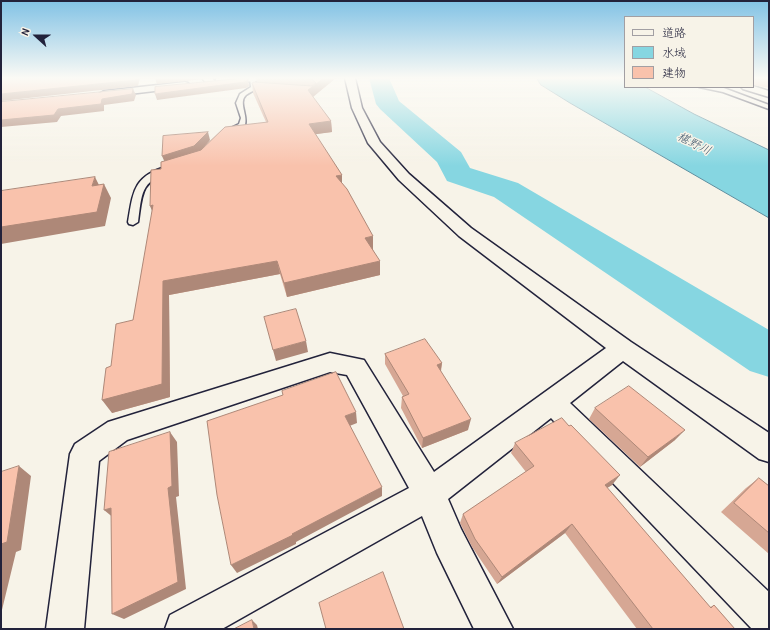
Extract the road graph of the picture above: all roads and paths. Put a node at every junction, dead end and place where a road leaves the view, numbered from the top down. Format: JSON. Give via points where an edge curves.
{"nodes":[{"id":1,"x":240,"y":107,"type":"edge"},
{"id":2,"x":357,"y":107,"type":"edge"},
{"id":3,"x":220,"y":138,"type":"edge"},
{"id":4,"x":177,"y":167,"type":"edge"},
{"id":5,"x":133,"y":222,"type":"dead end"},
{"id":6,"x":623,"y":348,"type":"junction"},
{"id":7,"x":551,"y":401,"type":"junction"},
{"id":8,"x":769,"y":449,"type":"edge"},
{"id":9,"x":430,"y":494,"type":"junction"},
{"id":10,"x":769,"y":619,"type":"edge"},
{"id":11,"x":65,"y":629,"type":"edge"},
{"id":12,"x":184,"y":629,"type":"edge"},
{"id":13,"x":494,"y":629,"type":"edge"}],
"edges":[{"from":1,"to":3,"type":"lane","via":[[244,118],[242,125]]},
{"from":2,"to":6,"type":"street","via":[[374,143],[404,176],[465,232]]},
{"from":4,"to":5,"type":"lane","via":[[144,179],[139,187]]},
{"from":6,"to":7,"type":"street"},
{"from":6,"to":8,"type":"street"},
{"from":7,"to":9,"type":"street"},
{"from":7,"to":10,"type":"street"},
{"from":9,"to":11,"type":"street","via":[[355,367],[330,362],[118,431],[85,454]]},
{"from":9,"to":12,"type":"street"},
{"from":9,"to":13,"type":"street","via":[[449,541]]}]}
